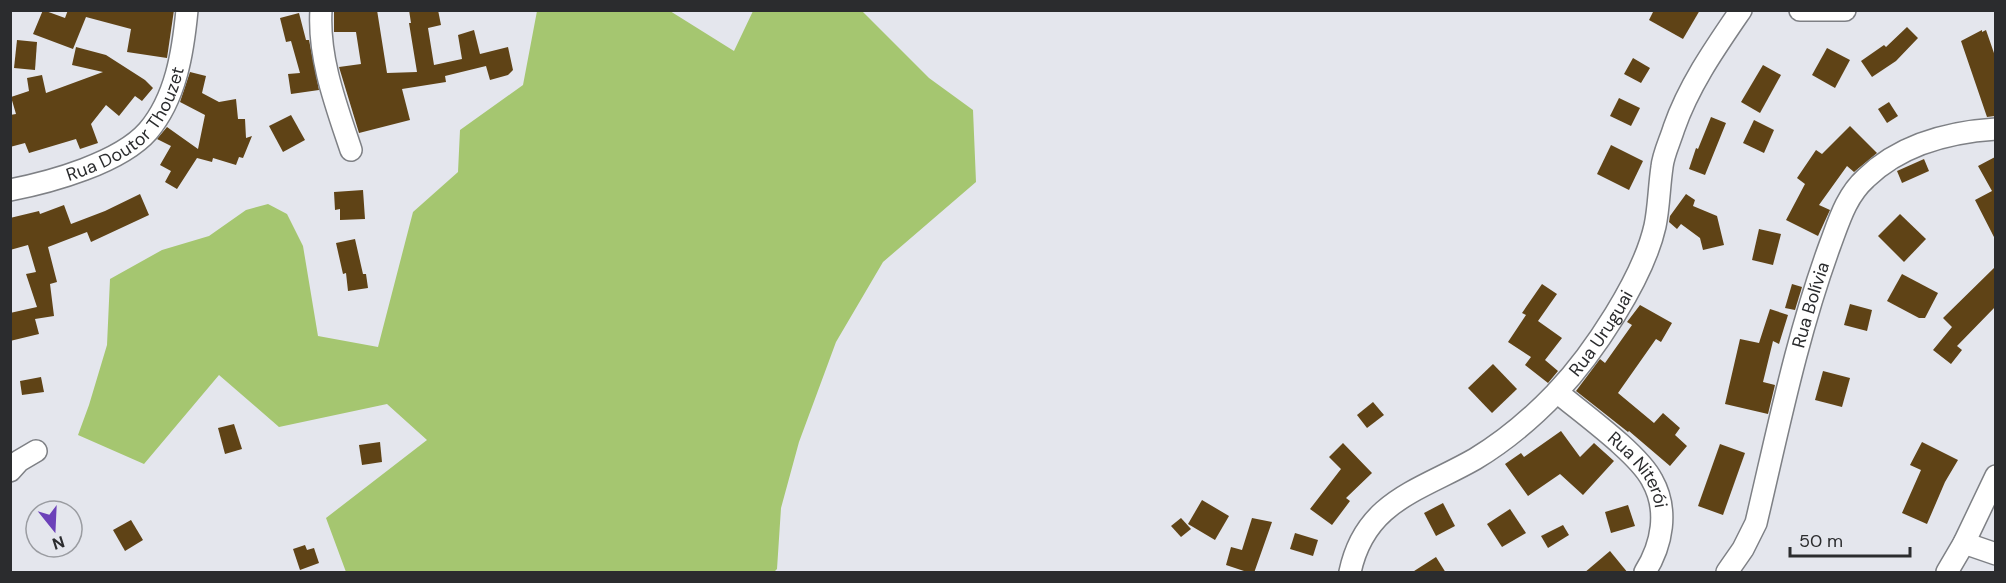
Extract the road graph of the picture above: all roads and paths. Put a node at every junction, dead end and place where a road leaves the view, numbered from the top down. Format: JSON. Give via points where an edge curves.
{"nodes":[{"id":1,"x":187,"y":10,"type":"edge"},
{"id":2,"x":321,"y":10,"type":"edge"},
{"id":3,"x":1741,"y":10,"type":"edge"},
{"id":4,"x":1800,"y":10,"type":"edge"},
{"id":5,"x":1845,"y":10,"type":"edge"},
{"id":6,"x":1995,"y":129,"type":"edge"},
{"id":7,"x":351,"y":150,"type":"dead end"},
{"id":8,"x":10,"y":190,"type":"edge"},
{"id":9,"x":1557,"y":392,"type":"junction"},
{"id":10,"x":36,"y":451,"type":"dead end"},
{"id":11,"x":10,"y":471,"type":"edge"},
{"id":12,"x":1995,"y":476,"type":"edge"},
{"id":13,"x":1964,"y":543,"type":"junction"},
{"id":14,"x":1995,"y":554,"type":"edge"},
{"id":15,"x":1350,"y":573,"type":"edge"},
{"id":16,"x":1645,"y":573,"type":"edge"},
{"id":17,"x":1728,"y":573,"type":"edge"},
{"id":18,"x":1947,"y":573,"type":"edge"}],
"edges":[{"from":1,"to":8,"type":"street","name":"Rua Doutor Thouzet","via":[[174,83],[147,131],[125,149],[83,170]]},
{"from":2,"to":7,"type":"street","via":[[329,83]]},
{"from":3,"to":9,"type":"street","name":"Rua Uruguai","via":[[1702,67],[1675,126],[1662,166],[1654,227],[1644,260],[1599,339]]},
{"from":4,"to":5,"type":"street"},
{"from":6,"to":17,"type":"street","name":"Rua Bolívia","via":[[1971,130],[1917,145],[1865,178],[1849,198],[1798,347],[1756,523]]},
{"from":9,"to":15,"type":"street","name":"Rua Uruguai","via":[[1509,437],[1392,503],[1377,516],[1357,546]]},
{"from":9,"to":16,"type":"street","name":"Rua Niterói","via":[[1635,458],[1653,480],[1662,530]]},
{"from":10,"to":11,"type":"street"},
{"from":12,"to":13,"type":"street"},
{"from":13,"to":14,"type":"street"},
{"from":13,"to":18,"type":"street"}]}
